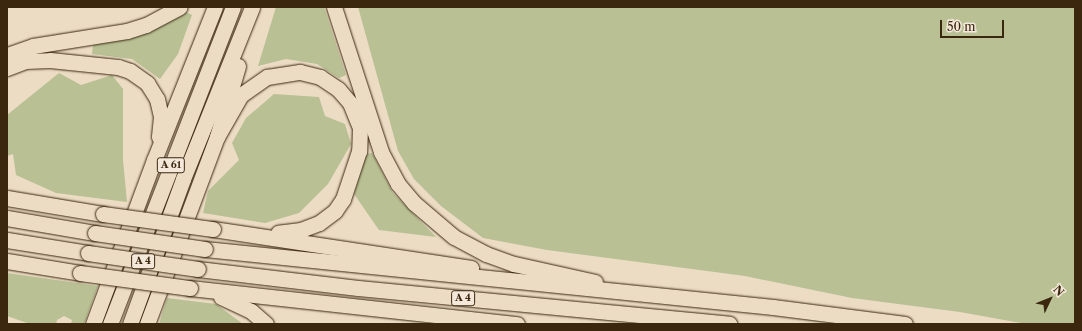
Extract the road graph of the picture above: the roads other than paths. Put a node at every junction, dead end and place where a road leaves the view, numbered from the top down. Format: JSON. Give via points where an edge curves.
{"nodes":[{"id":1,"x":180,"y":7,"type":"edge"},
{"id":2,"x":215,"y":7,"type":"edge"},
{"id":3,"x":233,"y":7,"type":"edge"},
{"id":4,"x":253,"y":7,"type":"edge"},
{"id":5,"x":334,"y":7,"type":"edge"},
{"id":6,"x":7,"y":55,"type":"edge"},
{"id":7,"x":7,"y":68,"type":"edge"},
{"id":8,"x":217,"y":137,"type":"junction"},
{"id":9,"x":154,"y":160,"type":"junction"},
{"id":10,"x":7,"y":188,"type":"edge"},
{"id":11,"x":7,"y":198,"type":"edge"},
{"id":12,"x":32,"y":202,"type":"junction"},
{"id":13,"x":7,"y":218,"type":"edge"},
{"id":14,"x":259,"y":235,"type":"junction"},
{"id":15,"x":7,"y":240,"type":"edge"},
{"id":16,"x":7,"y":261,"type":"edge"},
{"id":17,"x":607,"y":284,"type":"junction"},
{"id":18,"x":206,"y":291,"type":"junction"},
{"id":19,"x":644,"y":295,"type":"junction"},
{"id":20,"x":510,"y":323,"type":"edge"},
{"id":21,"x":93,"y":324,"type":"edge"},
{"id":22,"x":110,"y":324,"type":"edge"},
{"id":23,"x":130,"y":324,"type":"edge"},
{"id":24,"x":147,"y":324,"type":"edge"},
{"id":25,"x":266,"y":324,"type":"edge"},
{"id":26,"x":481,"y":324,"type":"edge"},
{"id":27,"x":729,"y":324,"type":"edge"},
{"id":28,"x":905,"y":324,"type":"edge"}],
"edges":[{"from":1,"to":6,"type":"highway","via":[[146,25],[127,31],[54,42]]},
{"from":2,"to":9,"type":"highway"},
{"from":3,"to":22,"type":"highway","number":"A 61"},
{"from":4,"to":8,"type":"highway"},
{"from":4,"to":23,"type":"highway","number":"A 61","via":[[183,179]]},
{"from":5,"to":17,"type":"highway","via":[[381,152],[402,190],[424,213],[458,239],[486,254],[514,264]]},
{"from":7,"to":9,"type":"highway","via":[[25,62],[50,60],[118,67],[135,73],[151,87],[159,107],[161,127]]},
{"from":8,"to":14,"type":"highway","via":[[241,95],[254,84],[274,75],[300,72],[320,77],[338,89],[350,103],[360,128],[359,151],[343,199],[335,210],[319,223],[300,230]]},
{"from":8,"to":24,"type":"highway"},
{"from":9,"to":21,"type":"highway"},
{"from":10,"to":12,"type":"highway"},
{"from":11,"to":12,"type":"highway"},
{"from":12,"to":14,"type":"highway","bridge":true},
{"from":13,"to":19,"type":"highway","number":"A 4","bridge":true,"via":[[205,249]]},
{"from":14,"to":17,"type":"highway","via":[[445,264]]},
{"from":15,"to":27,"type":"highway","number":"A 4","bridge":true,"via":[[198,269],[358,288]]},
{"from":16,"to":18,"type":"highway","bridge":true},
{"from":17,"to":19,"type":"highway"},
{"from":18,"to":20,"type":"highway"},
{"from":18,"to":25,"type":"highway","via":[[242,306]]},
{"from":19,"to":28,"type":"highway","number":"A 4","via":[[774,307]]},
{"from":20,"to":26,"type":"highway"}]}
